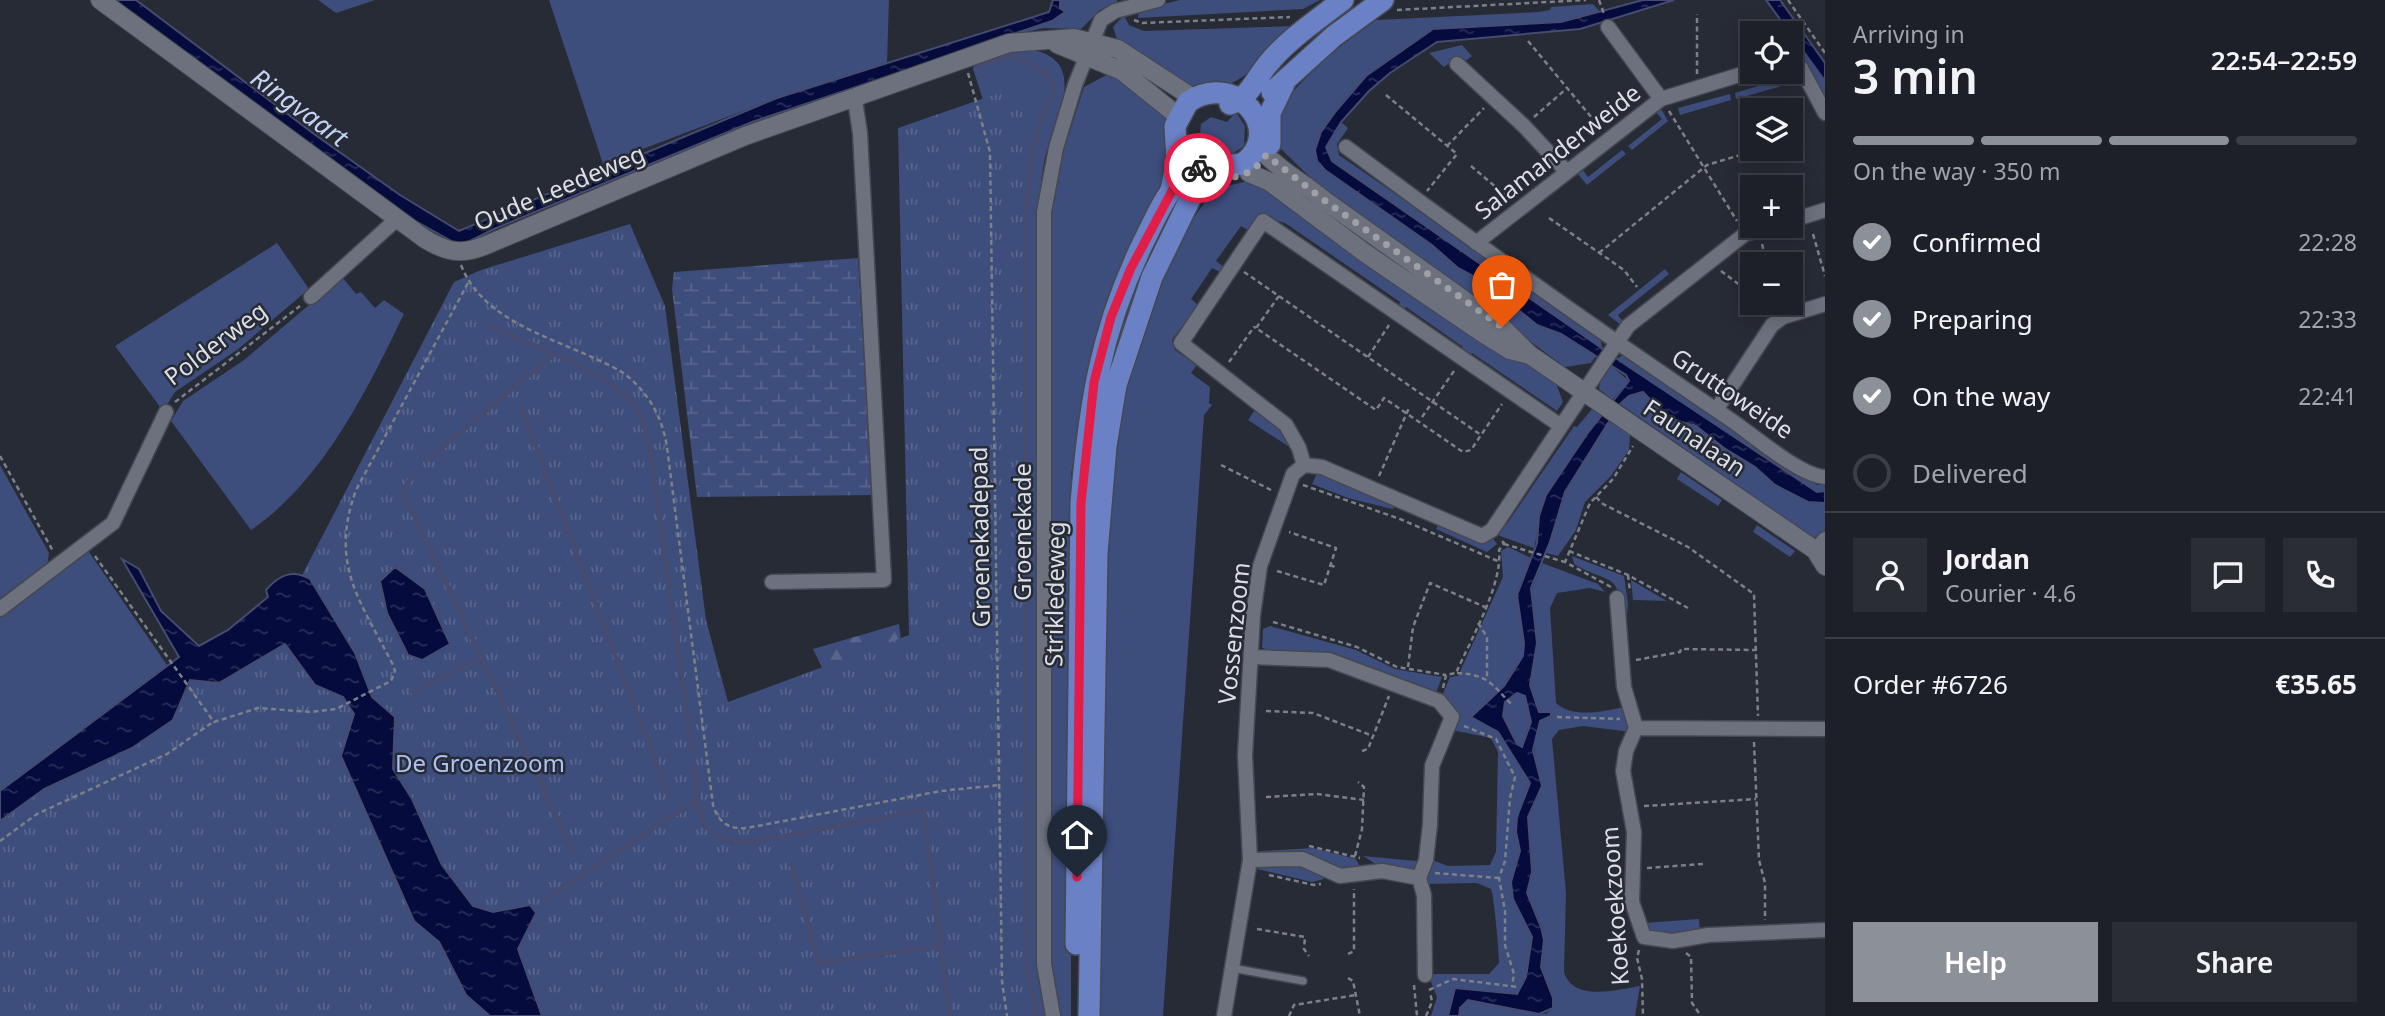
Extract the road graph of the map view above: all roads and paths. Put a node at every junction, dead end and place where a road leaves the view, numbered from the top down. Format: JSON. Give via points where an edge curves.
{"nodes":[{"id":1,"x":100,"y":0,"type":"edge"},
{"id":2,"x":1157,"y":0,"type":"edge"},
{"id":3,"x":1343,"y":0,"type":"edge"},
{"id":4,"x":1586,"y":0,"type":"edge"},
{"id":5,"x":1599,"y":0,"type":"edge"},
{"id":6,"x":1788,"y":0,"type":"edge"},
{"id":7,"x":1387,"y":5,"type":"edge"},
{"id":8,"x":1602,"y":10,"type":"dead end"},
{"id":9,"x":1697,"y":14,"type":"dead end"},
{"id":10,"x":1293,"y":17,"type":"dead end"},
{"id":11,"x":1142,"y":23,"type":"dead end"},
{"id":12,"x":1608,"y":27,"type":"dead end"},
{"id":13,"x":1528,"y":41,"type":"dead end"},
{"id":14,"x":1090,"y":48,"type":"junction"},
{"id":15,"x":1825,"y":53,"type":"edge"},
{"id":16,"x":964,"y":60,"type":"junction"},
{"id":17,"x":1457,"y":64,"type":"dead end"},
{"id":18,"x":1803,"y":72,"type":"edge"},
{"id":19,"x":1740,"y":74,"type":"edge"},
{"id":20,"x":1697,"y":87,"type":"junction"},
{"id":21,"x":1567,"y":88,"type":"junction"},
{"id":22,"x":1386,"y":95,"type":"dead end"},
{"id":23,"x":1235,"y":96,"type":"junction"},
{"id":24,"x":1193,"y":98,"type":"junction"},
{"id":25,"x":1493,"y":98,"type":"junction"},
{"id":26,"x":1661,"y":99,"type":"junction"},
{"id":27,"x":855,"y":100,"type":"junction"},
{"id":28,"x":1825,"y":113,"type":"edge"},
{"id":29,"x":1263,"y":119,"type":"junction"},
{"id":30,"x":1183,"y":121,"type":"junction"},
{"id":31,"x":1524,"y":126,"type":"junction"},
{"id":32,"x":1609,"y":139,"type":"junction"},
{"id":33,"x":1447,"y":146,"type":"junction"},
{"id":34,"x":1346,"y":147,"type":"dead end"},
{"id":35,"x":1264,"y":149,"type":"junction"},
{"id":36,"x":1183,"y":156,"type":"junction"},
{"id":37,"x":1740,"y":156,"type":"edge"},
{"id":38,"x":1471,"y":166,"type":"dead end"},
{"id":39,"x":1704,"y":168,"type":"junction"},
{"id":40,"x":1567,"y":172,"type":"junction"},
{"id":41,"x":1249,"y":173,"type":"junction"},
{"id":42,"x":1212,"y":175,"type":"junction"},
{"id":43,"x":1419,"y":201,"type":"junction"},
{"id":44,"x":1520,"y":208,"type":"junction"},
{"id":45,"x":1825,"y":211,"type":"edge"},
{"id":46,"x":1740,"y":216,"type":"edge"},
{"id":47,"x":1803,"y":217,"type":"edge"},
{"id":48,"x":398,"y":218,"type":"junction"},
{"id":49,"x":1549,"y":218,"type":"dead end"},
{"id":50,"x":1813,"y":234,"type":"dead end"},
{"id":51,"x":1744,"y":238,"type":"edge"},
{"id":52,"x":1476,"y":243,"type":"junction"},
{"id":53,"x":456,"y":253,"type":"junction"},
{"id":54,"x":1599,"y":253,"type":"junction"},
{"id":55,"x":1710,"y":262,"type":"junction"},
{"id":56,"x":1234,"y":264,"type":"junction"},
{"id":57,"x":1825,"y":276,"type":"edge"},
{"id":58,"x":468,"y":283,"type":"junction"},
{"id":59,"x":1740,"y":285,"type":"edge"},
{"id":60,"x":1637,"y":287,"type":"dead end"},
{"id":61,"x":1279,"y":296,"type":"junction"},
{"id":62,"x":311,"y":297,"type":"joint"},
{"id":63,"x":1825,"y":304,"type":"edge"},
{"id":64,"x":1396,"y":314,"type":"junction"},
{"id":65,"x":1256,"y":328,"type":"junction"},
{"id":66,"x":1615,"y":344,"type":"junction"},
{"id":67,"x":1530,"y":355,"type":"junction"},
{"id":68,"x":1368,"y":357,"type":"junction"},
{"id":69,"x":1462,"y":359,"type":"junction"},
{"id":70,"x":1220,"y":374,"type":"junction"},
{"id":71,"x":1584,"y":391,"type":"junction"},
{"id":72,"x":1510,"y":393,"type":"junction"},
{"id":73,"x":1433,"y":403,"type":"junction"},
{"id":74,"x":1409,"y":408,"type":"dead end"},
{"id":75,"x":1716,"y":410,"type":"junction"},
{"id":76,"x":166,"y":412,"type":"joint"},
{"id":77,"x":1406,"y":414,"type":"junction"},
{"id":78,"x":1422,"y":417,"type":"dead end"},
{"id":79,"x":1560,"y":426,"type":"junction"},
{"id":80,"x":1638,"y":429,"type":"junction"},
{"id":81,"x":1480,"y":435,"type":"junction"},
{"id":82,"x":0,"y":456,"type":"edge"},
{"id":83,"x":1304,"y":465,"type":"junction"},
{"id":84,"x":1222,"y":466,"type":"dead end"},
{"id":85,"x":1825,"y":477,"type":"edge"},
{"id":86,"x":1290,"y":480,"type":"junction"},
{"id":87,"x":1373,"y":490,"type":"junction"},
{"id":88,"x":1283,"y":496,"type":"junction"},
{"id":89,"x":1596,"y":497,"type":"junction"},
{"id":90,"x":1492,"y":530,"type":"junction"},
{"id":91,"x":1289,"y":532,"type":"dead end"},
{"id":92,"x":1504,"y":543,"type":"junction"},
{"id":93,"x":87,"y":544,"type":"junction"},
{"id":94,"x":1820,"y":544,"type":"edge"},
{"id":95,"x":1569,"y":551,"type":"junction"},
{"id":96,"x":1500,"y":562,"type":"junction"},
{"id":97,"x":1565,"y":562,"type":"junction"},
{"id":98,"x":60,"y":563,"type":"junction"},
{"id":99,"x":1330,"y":565,"type":"junction"},
{"id":100,"x":1825,"y":566,"type":"edge"},
{"id":101,"x":1338,"y":568,"type":"dead end"},
{"id":102,"x":1276,"y":571,"type":"dead end"},
{"id":103,"x":772,"y":582,"type":"dead end"},
{"id":104,"x":1418,"y":597,"type":"dead end"},
{"id":105,"x":1617,"y":598,"type":"joint"},
{"id":106,"x":1423,"y":600,"type":"junction"},
{"id":107,"x":1485,"y":607,"type":"junction"},
{"id":108,"x":1688,"y":608,"type":"dead end"},
{"id":109,"x":0,"y":609,"type":"edge"},
{"id":110,"x":1273,"y":622,"type":"dead end"},
{"id":111,"x":1478,"y":622,"type":"junction"},
{"id":112,"x":1756,"y":650,"type":"junction"},
{"id":113,"x":1253,"y":657,"type":"junction"},
{"id":114,"x":1621,"y":662,"type":"junction"},
{"id":115,"x":1408,"y":668,"type":"junction"},
{"id":116,"x":1456,"y":673,"type":"junction"},
{"id":117,"x":1446,"y":675,"type":"junction"},
{"id":118,"x":1487,"y":678,"type":"junction"},
{"id":119,"x":1394,"y":683,"type":"junction"},
{"id":120,"x":1439,"y":701,"type":"junction"},
{"id":121,"x":1511,"y":704,"type":"dead end"},
{"id":122,"x":1266,"y":711,"type":"dead end"},
{"id":123,"x":1557,"y":717,"type":"dead end"},
{"id":124,"x":214,"y":722,"type":"junction"},
{"id":125,"x":1450,"y":722,"type":"junction"},
{"id":126,"x":1635,"y":723,"type":"junction"},
{"id":127,"x":1756,"y":728,"type":"junction"},
{"id":128,"x":1825,"y":729,"type":"edge"},
{"id":129,"x":1373,"y":736,"type":"junction"},
{"id":130,"x":1362,"y":751,"type":"dead end"},
{"id":131,"x":1358,"y":782,"type":"dead end"},
{"id":132,"x":1000,"y":785,"type":"junction"},
{"id":133,"x":1266,"y":797,"type":"dead end"},
{"id":134,"x":1756,"y":799,"type":"junction"},
{"id":135,"x":1363,"y":800,"type":"junction"},
{"id":136,"x":1629,"y":807,"type":"junction"},
{"id":137,"x":0,"y":841,"type":"edge"},
{"id":138,"x":1355,"y":856,"type":"dead end"},
{"id":139,"x":1703,"y":864,"type":"dead end"},
{"id":140,"x":1249,"y":866,"type":"junction"},
{"id":141,"x":1633,"y":869,"type":"junction"},
{"id":142,"x":1420,"y":875,"type":"junction"},
{"id":143,"x":1351,"y":876,"type":"junction"},
{"id":144,"x":1499,"y":878,"type":"junction"},
{"id":145,"x":1257,"y":929,"type":"dead end"},
{"id":146,"x":1825,"y":930,"type":"edge"},
{"id":147,"x":1765,"y":934,"type":"junction"},
{"id":148,"x":1644,"y":937,"type":"junction"},
{"id":149,"x":1673,"y":941,"type":"junction"},
{"id":150,"x":1348,"y":954,"type":"dead end"},
{"id":151,"x":1309,"y":956,"type":"dead end"},
{"id":152,"x":1231,"y":968,"type":"junction"},
{"id":153,"x":1425,"y":975,"type":"joint"},
{"id":154,"x":1348,"y":978,"type":"dead end"},
{"id":155,"x":1303,"y":981,"type":"dead end"},
{"id":156,"x":1512,"y":986,"type":"junction"},
{"id":157,"x":1518,"y":987,"type":"dead end"},
{"id":158,"x":1429,"y":990,"type":"junction"},
{"id":159,"x":1356,"y":995,"type":"junction"},
{"id":160,"x":1007,"y":1016,"type":"edge"},
{"id":161,"x":1053,"y":1016,"type":"edge"},
{"id":162,"x":1075,"y":1016,"type":"edge"},
{"id":163,"x":1089,"y":1016,"type":"edge"},
{"id":164,"x":1224,"y":1016,"type":"edge"},
{"id":165,"x":1289,"y":1016,"type":"edge"},
{"id":166,"x":1360,"y":1016,"type":"edge"},
{"id":167,"x":1426,"y":1016,"type":"edge"},
{"id":168,"x":1643,"y":1016,"type":"edge"},
{"id":169,"x":1701,"y":1016,"type":"edge"}],
"edges":[{"from":1,"to":48,"type":"street","name":"Oude Leedeweg"},
{"from":2,"to":14,"type":"street","via":[[1115,11],[1101,20]]},
{"from":3,"to":23,"type":"main road"},
{"from":4,"to":7,"type":"path"},
{"from":5,"to":8,"type":"path"},
{"from":6,"to":15,"type":"path"},
{"from":7,"to":29,"type":"main road","via":[[1334,36],[1284,84]]},
{"from":9,"to":20,"type":"path"},
{"from":10,"to":11,"type":"path"},
{"from":12,"to":26,"type":"street"},
{"from":13,"to":21,"type":"path"},
{"from":14,"to":16,"type":"street","name":"Oude Leedeweg","via":[[1074,38],[1009,43]]},
{"from":14,"to":24,"type":"street","name":"Oude Leedeweg","via":[[1130,56]]},
{"from":14,"to":30,"type":"street","name":"Oude Leedeweg"},
{"from":14,"to":161,"type":"street","name":"Groenekade","via":[[1056,148],[1044,212],[1044,964]]},
{"from":16,"to":27,"type":"street","name":"Oude Leedeweg"},
{"from":16,"to":132,"type":"path","name":"Groenekadepad","via":[[989,152]]},
{"from":17,"to":25,"type":"street"},
{"from":18,"to":28,"type":"street"},
{"from":19,"to":20,"type":"street","name":"Salamanderweide"},
{"from":20,"to":26,"type":"street","name":"Salamanderweide"},
{"from":21,"to":31,"type":"path"},
{"from":21,"to":32,"type":"path"},
{"from":22,"to":33,"type":"path"},
{"from":23,"to":24,"type":"main road","via":[[1211,93]]},
{"from":23,"to":29,"type":"main road"},
{"from":23,"to":30,"type":"main road","via":[[1231,103],[1202,107]]},
{"from":24,"to":30,"type":"main road"},
{"from":25,"to":31,"type":"street"},
{"from":25,"to":33,"type":"path"},
{"from":26,"to":32,"type":"street","name":"Salamanderweide"},
{"from":26,"to":39,"type":"path"},
{"from":27,"to":53,"type":"street","name":"Oude Leedeweg","via":[[744,136],[484,246]]},
{"from":27,"to":103,"type":"street","via":[[884,580]]},
{"from":29,"to":35,"type":"main road"},
{"from":30,"to":36,"type":"main road","name":"Strikledeweg"},
{"from":31,"to":40,"type":"street"},
{"from":32,"to":40,"type":"street","name":"Salamanderweide"},
{"from":33,"to":43,"type":"path","via":[[1457,154]]},
{"from":34,"to":43,"type":"street"},
{"from":35,"to":41,"type":"main road"},
{"from":35,"to":42,"type":"main road","via":[[1242,164],[1217,166]]},
{"from":35,"to":67,"type":"street","name":"Faunalaan","via":[[1288,174],[1502,327]]},
{"from":36,"to":42,"type":"main road"},
{"from":36,"to":162,"type":"main road","name":"Strikledeweg","via":[[1111,317],[1094,382],[1086,439],[1081,503]]},
{"from":37,"to":39,"type":"path"},
{"from":38,"to":44,"type":"path"},
{"from":39,"to":46,"type":"path"},
{"from":39,"to":54,"type":"path"},
{"from":40,"to":44,"type":"street","name":"Salamanderweide"},
{"from":41,"to":42,"type":"main road"},
{"from":41,"to":67,"type":"street","name":"Faunalaan","via":[[1270,182],[1481,332],[1510,350]]},
{"from":42,"to":163,"type":"main road","name":"Strikledeweg","via":[[1189,206],[1152,277],[1116,386],[1106,446],[1097,553]]},
{"from":43,"to":52,"type":"street"},
{"from":44,"to":52,"type":"street","name":"Salamanderweide"},
{"from":45,"to":47,"type":"street"},
{"from":48,"to":53,"type":"street","name":"Oude Leedeweg","via":[[443,251]]},
{"from":48,"to":62,"type":"street"},
{"from":49,"to":54,"type":"path"},
{"from":50,"to":57,"type":"path"},
{"from":51,"to":55,"type":"street"},
{"from":52,"to":66,"type":"street","name":"Salamanderweide"},
{"from":53,"to":58,"type":"path"},
{"from":54,"to":60,"type":"path","via":[[1624,270]]},
{"from":55,"to":59,"type":"path"},
{"from":55,"to":66,"type":"street","via":[[1628,327]]},
{"from":56,"to":61,"type":"path"},
{"from":56,"to":64,"type":"street","via":[[1263,221]]},
{"from":56,"to":70,"type":"street","via":[[1181,343]]},
{"from":58,"to":124,"type":"path","via":[[356,490],[345,525],[347,568],[395,671],[391,681],[345,705],[311,712],[258,708]]},
{"from":58,"to":132,"type":"path","via":[[510,319],[625,374],[658,415],[664,429],[713,805],[719,819],[731,827],[747,828],[942,791]]},
{"from":61,"to":65,"type":"path"},
{"from":61,"to":68,"type":"path"},
{"from":62,"to":76,"type":"path","name":"Polderweg"},
{"from":63,"to":75,"type":"street","via":[[1772,325]]},
{"from":64,"to":68,"type":"path"},
{"from":64,"to":69,"type":"street"},
{"from":65,"to":70,"type":"path"},
{"from":65,"to":77,"type":"path","via":[[1376,410],[1384,398]]},
{"from":66,"to":71,"type":"street"},
{"from":66,"to":75,"type":"street","name":"Gruttoweide"},
{"from":67,"to":71,"type":"street","name":"Faunalaan"},
{"from":68,"to":73,"type":"path"},
{"from":69,"to":72,"type":"street"},
{"from":69,"to":73,"type":"path"},
{"from":70,"to":83,"type":"street","via":[[1286,425]]},
{"from":71,"to":79,"type":"street"},
{"from":71,"to":80,"type":"street","name":"Faunalaan"},
{"from":72,"to":79,"type":"street"},
{"from":72,"to":81,"type":"path"},
{"from":73,"to":78,"type":"path"},
{"from":73,"to":81,"type":"path"},
{"from":74,"to":77,"type":"path"},
{"from":75,"to":85,"type":"street","name":"Gruttoweide","via":[[1805,470]]},
{"from":76,"to":93,"type":"street","name":"Polderweg","via":[[113,523]]},
{"from":77,"to":81,"type":"path","via":[[1464,452],[1471,450]]},
{"from":77,"to":87,"type":"path"},
{"from":79,"to":90,"type":"street"},
{"from":80,"to":89,"type":"path","via":[[1630,454]]},
{"from":80,"to":94,"type":"street","name":"Faunalaan"},
{"from":82,"to":98,"type":"path"},
{"from":83,"to":86,"type":"street","name":"Vossenzoom"},
{"from":83,"to":87,"type":"street","via":[[1322,467]]},
{"from":84,"to":88,"type":"path"},
{"from":86,"to":88,"type":"street","name":"Vossenzoom"},
{"from":86,"to":96,"type":"path","via":[[1400,519]]},
{"from":87,"to":90,"type":"street","via":[[1474,535]]},
{"from":88,"to":113,"type":"street","name":"Vossenzoom","via":[[1260,566]]},
{"from":89,"to":95,"type":"path"},
{"from":89,"to":112,"type":"path","via":[[1688,547],[1754,594]]},
{"from":90,"to":92,"type":"path"},
{"from":91,"to":99,"type":"path","via":[[1336,548]]},
{"from":92,"to":96,"type":"path"},
{"from":92,"to":97,"type":"path"},
{"from":93,"to":98,"type":"street","name":"Polderweg"},
{"from":93,"to":124,"type":"path"},
{"from":94,"to":100,"type":"street","name":"Faunalaan"},
{"from":95,"to":97,"type":"path"},
{"from":95,"to":108,"type":"path","via":[[1628,575]]},
{"from":96,"to":107,"type":"path"},
{"from":97,"to":105,"type":"path","via":[[1612,587]]},
{"from":98,"to":109,"type":"street","name":"Polderweg"},
{"from":99,"to":101,"type":"path"},
{"from":99,"to":102,"type":"path","via":[[1324,585]]},
{"from":104,"to":106,"type":"path"},
{"from":105,"to":114,"type":"street"},
{"from":106,"to":107,"type":"path","via":[[1430,583]]},
{"from":106,"to":115,"type":"path","via":[[1413,626]]},
{"from":107,"to":111,"type":"path"},
{"from":110,"to":115,"type":"path"},
{"from":111,"to":116,"type":"path"},
{"from":111,"to":118,"type":"path","via":[[1487,638]]},
{"from":112,"to":114,"type":"path","via":[[1681,649]]},
{"from":112,"to":127,"type":"path"},
{"from":113,"to":119,"type":"street","via":[[1329,660]]},
{"from":113,"to":140,"type":"street","name":"Vossenzoom","via":[[1245,755]]},
{"from":114,"to":126,"type":"street"},
{"from":115,"to":117,"type":"path"},
{"from":116,"to":117,"type":"path"},
{"from":116,"to":118,"type":"path"},
{"from":117,"to":120,"type":"path"},
{"from":118,"to":121,"type":"path"},
{"from":119,"to":120,"type":"street"},
{"from":119,"to":129,"type":"path"},
{"from":120,"to":125,"type":"street","via":[[1449,711]]},
{"from":122,"to":129,"type":"path","via":[[1313,713]]},
{"from":123,"to":126,"type":"path"},
{"from":124,"to":137,"type":"path","via":[[167,754],[37,814]]},
{"from":125,"to":142,"type":"street","via":[[1432,766],[1430,824]]},
{"from":125,"to":144,"type":"path","via":[[1496,739],[1515,777]]},
{"from":126,"to":127,"type":"street"},
{"from":126,"to":136,"type":"street","name":"Koekoekzoom","via":[[1623,761]]},
{"from":127,"to":128,"type":"street"},
{"from":127,"to":134,"type":"path"},
{"from":129,"to":130,"type":"path","via":[[1368,749]]},
{"from":131,"to":135,"type":"path","via":[[1364,787]]},
{"from":132,"to":160,"type":"path","name":"Groenekadepad","via":[[1002,981]]},
{"from":133,"to":135,"type":"path","via":[[1317,794]]},
{"from":134,"to":136,"type":"path"},
{"from":134,"to":147,"type":"path"},
{"from":135,"to":138,"type":"path"},
{"from":136,"to":141,"type":"street","name":"Koekoekzoom"},
{"from":139,"to":141,"type":"path"},
{"from":140,"to":143,"type":"path","via":[[1314,885]]},
{"from":140,"to":143,"type":"street","via":[[1303,859],[1326,872]]},
{"from":140,"to":152,"type":"street","name":"Vossenzoom"},
{"from":141,"to":148,"type":"street","name":"Koekoekzoom","via":[[1632,902]]},
{"from":142,"to":143,"type":"street","via":[[1382,872]]},
{"from":142,"to":144,"type":"path"},
{"from":142,"to":153,"type":"street"},
{"from":143,"to":150,"type":"path","via":[[1356,910],[1354,951]]},
{"from":144,"to":156,"type":"path"},
{"from":145,"to":151,"type":"path","via":[[1305,937]]},
{"from":146,"to":147,"type":"street"},
{"from":147,"to":149,"type":"street"},
{"from":148,"to":149,"type":"street"},
{"from":148,"to":168,"type":"path","name":"Koekoekzoom","via":[[1637,958]]},
{"from":149,"to":169,"type":"path","via":[[1691,957],[1692,1003]]},
{"from":152,"to":155,"type":"lane"},
{"from":152,"to":164,"type":"street","name":"Vossenzoom"},
{"from":153,"to":158,"type":"path"},
{"from":154,"to":159,"type":"path"},
{"from":156,"to":157,"type":"path"},
{"from":156,"to":158,"type":"path","via":[[1453,979]]},
{"from":158,"to":167,"type":"path","via":[[1432,1002]]},
{"from":159,"to":165,"type":"path","via":[[1294,1006]]},
{"from":159,"to":166,"type":"path"}]}
